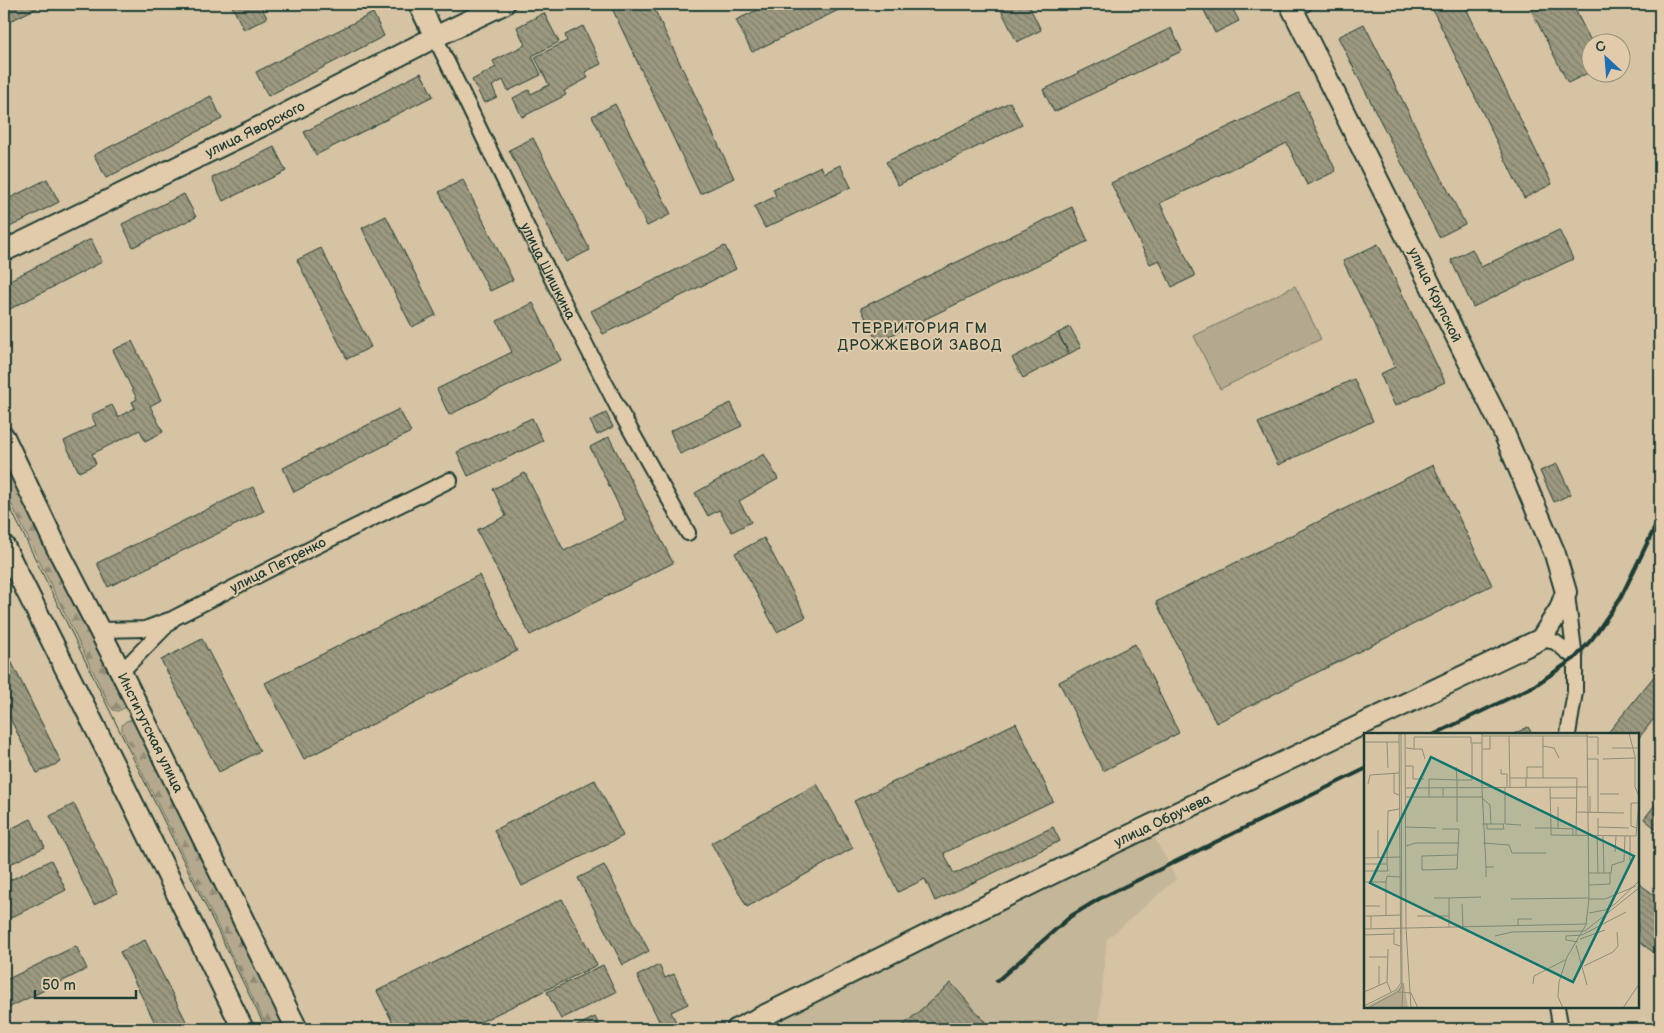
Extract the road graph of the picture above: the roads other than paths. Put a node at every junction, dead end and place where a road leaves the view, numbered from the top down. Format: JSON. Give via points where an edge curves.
{"nodes":[{"id":1,"x":419,"y":4,"type":"edge"},
{"id":2,"x":504,"y":4,"type":"edge"},
{"id":3,"x":1296,"y":6,"type":"edge"},
{"id":4,"x":435,"y":37,"type":"junction"},
{"id":5,"x":4,"y":251,"type":"edge"},
{"id":6,"x":4,"y":437,"type":"edge"},
{"id":7,"x":450,"y":480,"type":"dead end"},
{"id":8,"x":688,"y":533,"type":"dead end"},
{"id":9,"x":4,"y":546,"type":"edge"},
{"id":10,"x":1566,"y":592,"type":"junction"},
{"id":11,"x":174,"y":618,"type":"junction"},
{"id":12,"x":100,"y":630,"type":"junction"},
{"id":13,"x":1541,"y":638,"type":"junction"},
{"id":14,"x":1575,"y":658,"type":"junction"},
{"id":15,"x":121,"y":672,"type":"junction"},
{"id":16,"x":1568,"y":733,"type":"edge"},
{"id":17,"x":1557,"y":1008,"type":"edge"},
{"id":18,"x":243,"y":1029,"type":"edge"},
{"id":19,"x":297,"y":1029,"type":"edge"},
{"id":20,"x":737,"y":1029,"type":"edge"},
{"id":21,"x":1561,"y":1029,"type":"edge"}],
"edges":[{"from":1,"to":4,"type":"main road","name":"улица Шишкина"},
{"from":2,"to":4,"type":"main road","name":"улица Яворского"},
{"from":3,"to":10,"type":"main road","name":"улица Крупской","via":[[1502,428],[1555,554]]},
{"from":4,"to":5,"type":"main road","name":"улица Яворского"},
{"from":4,"to":8,"type":"street","name":"улица Шишкина","via":[[552,280]]},
{"from":6,"to":12,"type":"main road","name":"Институтская улица"},
{"from":7,"to":11,"type":"street","name":"улица Петренко"},
{"from":9,"to":18,"type":"main road"},
{"from":10,"to":13,"type":"main road","via":[[1560,609]]},
{"from":10,"to":14,"type":"street"},
{"from":11,"to":12,"type":"street","via":[[145,630]]},
{"from":11,"to":15,"type":"street","name":"улица Петренко"},
{"from":12,"to":15,"type":"main road","name":"Институтская улица"},
{"from":13,"to":14,"type":"street","via":[[1555,642]]},
{"from":13,"to":20,"type":"main road","name":"улица Обручева"},
{"from":14,"to":16,"type":"street","via":[[1575,692]]},
{"from":15,"to":19,"type":"main road","name":"Институтская улица"},
{"from":17,"to":21,"type":"street"}]}
